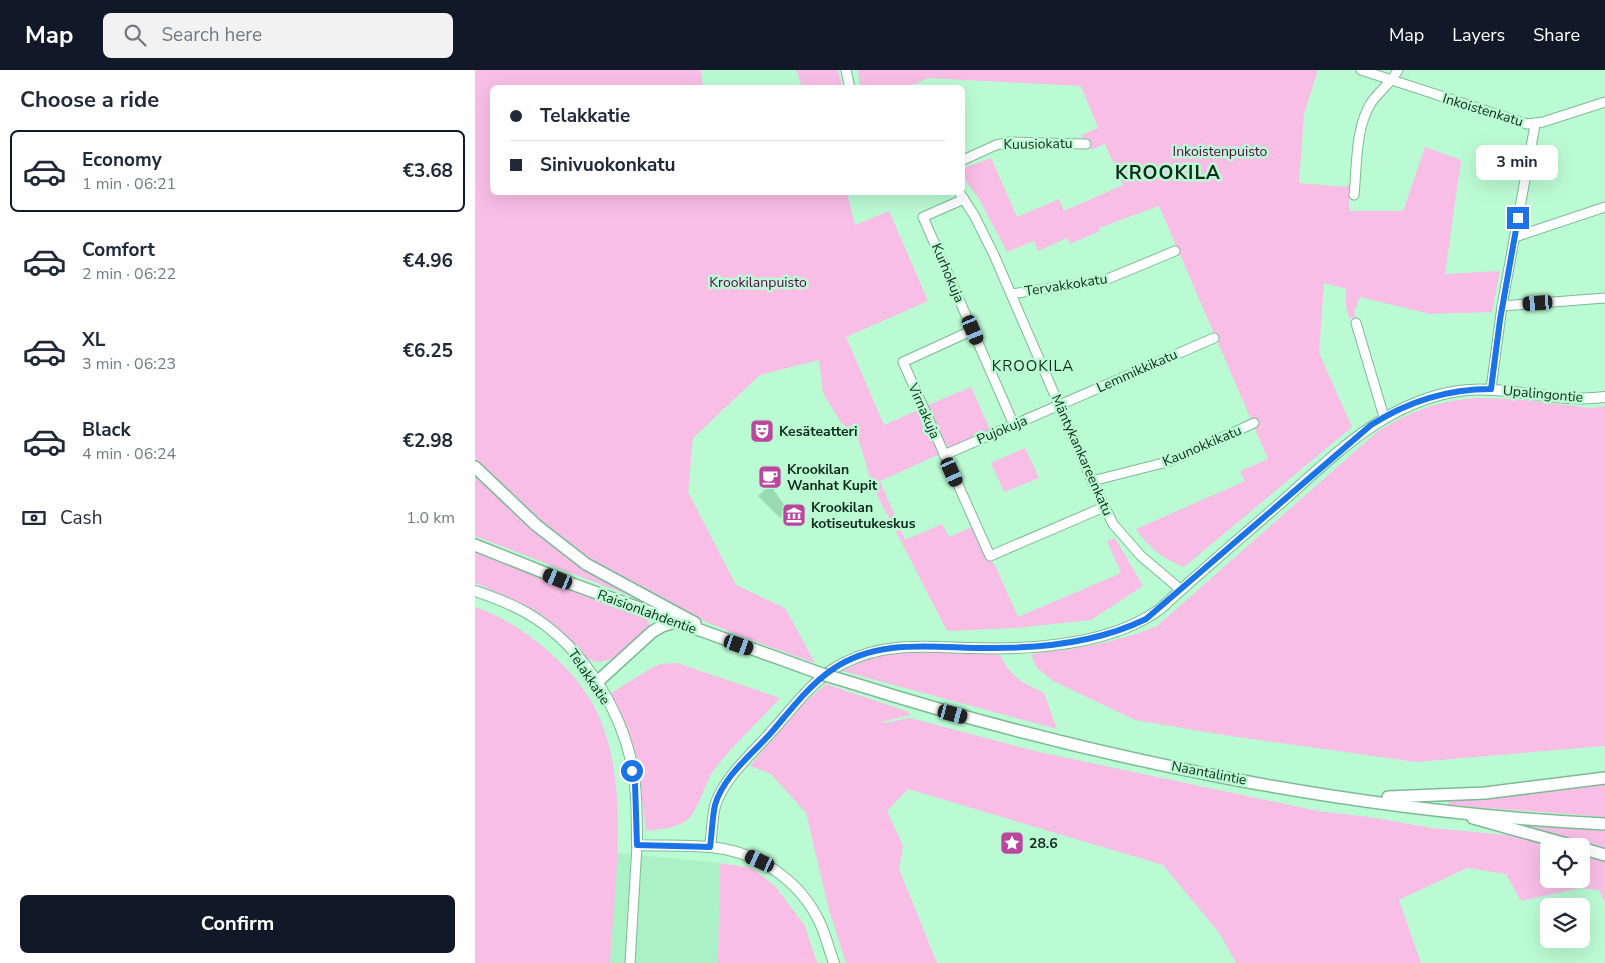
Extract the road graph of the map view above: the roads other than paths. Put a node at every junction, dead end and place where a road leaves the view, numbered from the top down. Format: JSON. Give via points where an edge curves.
{"nodes":[{"id":1,"x":847,"y":70,"type":"edge"},
{"id":2,"x":1361,"y":70,"type":"edge"},
{"id":3,"x":1398,"y":70,"type":"edge"},
{"id":4,"x":1392,"y":80,"type":"junction"},
{"id":5,"x":850,"y":85,"type":"edge"},
{"id":6,"x":1605,"y":102,"type":"edge"},
{"id":7,"x":1535,"y":125,"type":"junction"},
{"id":8,"x":1086,"y":144,"type":"dead end"},
{"id":9,"x":965,"y":159,"type":"edge"},
{"id":10,"x":1354,"y":195,"type":"dead end"},
{"id":11,"x":961,"y":196,"type":"edge"},
{"id":12,"x":1605,"y":207,"type":"edge"},
{"id":13,"x":1515,"y":237,"type":"junction"},
{"id":14,"x":1175,"y":251,"type":"dead end"},
{"id":15,"x":1011,"y":294,"type":"junction"},
{"id":16,"x":1605,"y":298,"type":"edge"},
{"id":17,"x":1503,"y":306,"type":"junction"},
{"id":18,"x":1356,"y":323,"type":"dead end"},
{"id":19,"x":973,"y":330,"type":"junction"},
{"id":20,"x":1214,"y":338,"type":"dead end"},
{"id":21,"x":1491,"y":389,"type":"junction"},
{"id":22,"x":1605,"y":397,"type":"edge"},
{"id":23,"x":1060,"y":405,"type":"junction"},
{"id":24,"x":1384,"y":417,"type":"junction"},
{"id":25,"x":1254,"y":424,"type":"dead end"},
{"id":26,"x":1014,"y":425,"type":"junction"},
{"id":27,"x":945,"y":455,"type":"junction"},
{"id":28,"x":475,"y":467,"type":"edge"},
{"id":29,"x":1092,"y":481,"type":"junction"},
{"id":30,"x":1104,"y":507,"type":"junction"},
{"id":31,"x":475,"y":545,"type":"edge"},
{"id":32,"x":1181,"y":590,"type":"junction"},
{"id":33,"x":475,"y":591,"type":"edge"},
{"id":34,"x":676,"y":622,"type":"junction"},
{"id":35,"x":739,"y":645,"type":"junction"},
{"id":36,"x":821,"y":674,"type":"joint"},
{"id":37,"x":596,"y":683,"type":"junction"},
{"id":38,"x":1605,"y":778,"type":"edge"},
{"id":39,"x":1359,"y":798,"type":"junction"},
{"id":40,"x":1445,"y":810,"type":"junction"},
{"id":41,"x":1605,"y":824,"type":"edge"},
{"id":42,"x":1545,"y":838,"type":"edge"},
{"id":43,"x":637,"y":845,"type":"junction"},
{"id":44,"x":710,"y":847,"type":"junction"},
{"id":45,"x":1590,"y":851,"type":"edge"},
{"id":46,"x":1605,"y":855,"type":"edge"},
{"id":47,"x":630,"y":963,"type":"edge"},
{"id":48,"x":834,"y":963,"type":"edge"}],
"edges":[{"from":1,"to":5,"type":"street"},
{"from":2,"to":4,"type":"street","name":"Inkoistenkatu"},
{"from":3,"to":4,"type":"street"},
{"from":4,"to":7,"type":"street","name":"Inkoistenkatu"},
{"from":4,"to":10,"type":"street","via":[[1377,95],[1366,114]]},
{"from":6,"to":7,"type":"street","name":"Inkoistenkatu"},
{"from":7,"to":13,"type":"street"},
{"from":8,"to":9,"type":"street","name":"Kuusiokatu","via":[[1010,142]]},
{"from":11,"to":15,"type":"street","name":"Mäntykankareenkatu"},
{"from":11,"to":19,"type":"street","name":"Kurhokuja","via":[[923,217]]},
{"from":12,"to":13,"type":"street"},
{"from":13,"to":17,"type":"street"},
{"from":14,"to":15,"type":"street","name":"Tervakkokatu","via":[[1105,280]]},
{"from":15,"to":23,"type":"street","name":"Mäntykankareenkatu"},
{"from":16,"to":17,"type":"street"},
{"from":17,"to":21,"type":"street"},
{"from":18,"to":24,"type":"street"},
{"from":19,"to":26,"type":"street","name":"Kurhokuja"},
{"from":19,"to":27,"type":"street","name":"Virnakuja","via":[[903,362]]},
{"from":20,"to":23,"type":"street","name":"Lemmikkikatu"},
{"from":21,"to":22,"type":"street","name":"Upalingontie","via":[[1575,398]]},
{"from":21,"to":24,"type":"street","name":"Upalingontie","via":[[1445,394]]},
{"from":23,"to":26,"type":"street","name":"Pujokuja"},
{"from":23,"to":29,"type":"street","name":"Mäntykankareenkatu"},
{"from":24,"to":32,"type":"street","name":"Upalingontie","via":[[1345,446]]},
{"from":25,"to":29,"type":"street","name":"Kaunokkikatu","via":[[1171,461]]},
{"from":26,"to":27,"type":"street","name":"Pujokuja"},
{"from":27,"to":30,"type":"street","name":"Virnakuja","via":[[990,556]]},
{"from":28,"to":35,"type":"main road","via":[[536,525],[586,564]]},
{"from":29,"to":30,"type":"street","name":"Mäntykankareenkatu"},
{"from":30,"to":32,"type":"street","name":"Mäntykankareenkatu","via":[[1122,536]]},
{"from":31,"to":34,"type":"main road","name":"Raisionlahdentie"},
{"from":32,"to":44,"type":"street","name":"Upalingontie","via":[[1146,619],[1103,636],[1008,648],[893,647],[844,662],[806,691],[726,784],[716,804]]},
{"from":33,"to":37,"type":"street","name":"Telakkatie","via":[[517,608],[546,626],[574,652]]},
{"from":34,"to":35,"type":"main road","name":"Raisionlahdentie"},
{"from":34,"to":37,"type":"main road","via":[[652,632]]},
{"from":35,"to":36,"type":"main road","name":"Raisionlahdentie"},
{"from":36,"to":39,"type":"main road","name":"Naantalintie","bridge":true,"via":[[964,717],[1117,754],[1256,782]]},
{"from":37,"to":43,"type":"street","name":"Telakkatie","via":[[607,700],[630,758],[635,783]]},
{"from":38,"to":39,"type":"main road","via":[[1485,793]]},
{"from":39,"to":40,"type":"main road","name":"Naantalintie"},
{"from":40,"to":41,"type":"main road","name":"Naantalintie"},
{"from":40,"to":42,"type":"main road"},
{"from":43,"to":44,"type":"street"},
{"from":43,"to":47,"type":"street","name":"Telakkatie"},
{"from":44,"to":48,"type":"street","via":[[750,856],[790,882],[816,916]]},
{"from":45,"to":46,"type":"main road"}]}
